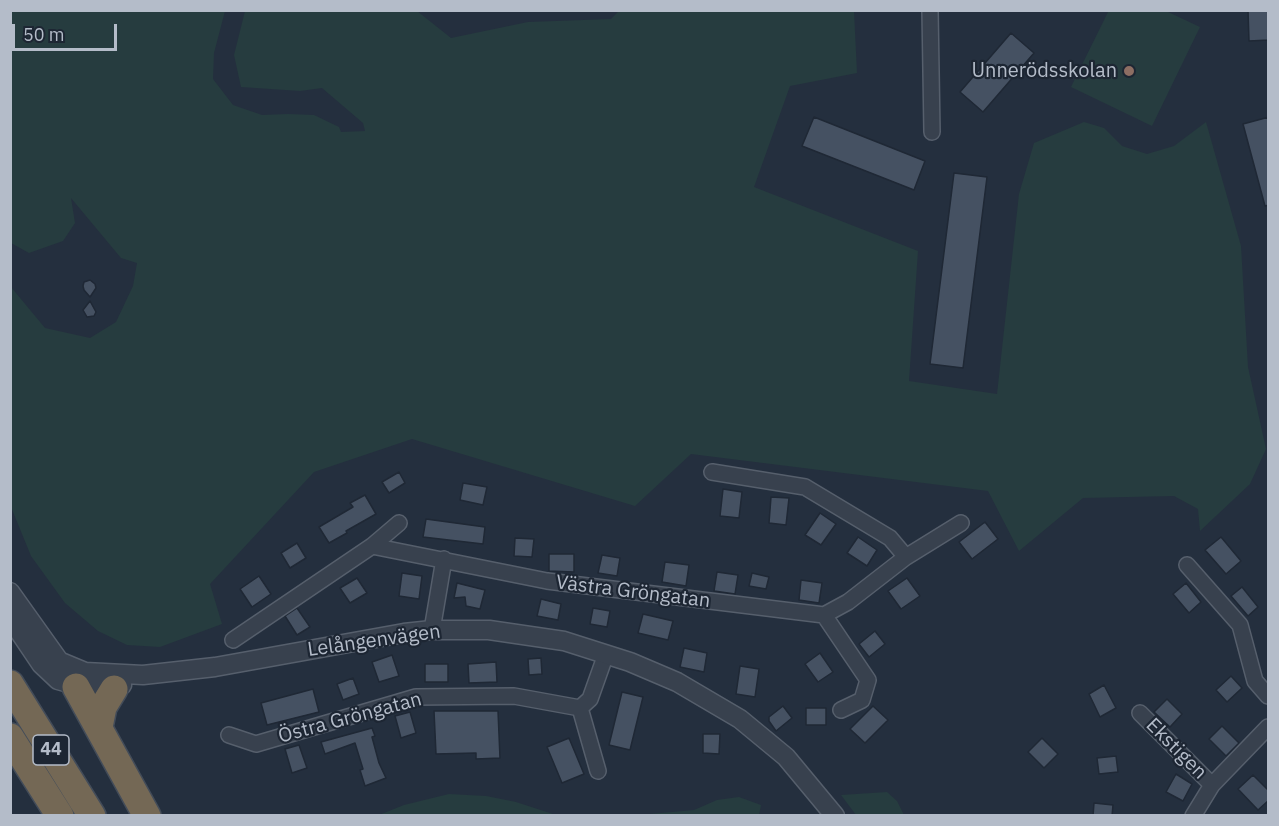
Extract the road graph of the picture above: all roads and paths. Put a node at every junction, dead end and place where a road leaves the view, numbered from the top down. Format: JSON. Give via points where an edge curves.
{"nodes":[{"id":1,"x":930,"y":10,"type":"edge"},
{"id":2,"x":932,"y":132,"type":"dead end"},
{"id":3,"x":712,"y":472,"type":"dead end"},
{"id":4,"x":399,"y":523,"type":"dead end"},
{"id":5,"x":961,"y":524,"type":"dead end"},
{"id":6,"x":372,"y":546,"type":"junction"},
{"id":7,"x":906,"y":557,"type":"junction"},
{"id":8,"x":444,"y":559,"type":"junction"},
{"id":9,"x":1187,"y":565,"type":"dead end"},
{"id":10,"x":10,"y":592,"type":"edge"},
{"id":11,"x":824,"y":615,"type":"junction"},
{"id":12,"x":10,"y":618,"type":"edge"},
{"id":13,"x":432,"y":630,"type":"junction"},
{"id":14,"x":233,"y":640,"type":"dead end"},
{"id":15,"x":606,"y":654,"type":"junction"},
{"id":16,"x":61,"y":662,"type":"junction"},
{"id":17,"x":143,"y":675,"type":"junction"},
{"id":18,"x":10,"y":684,"type":"edge"},
{"id":19,"x":76,"y":687,"type":"junction"},
{"id":20,"x":114,"y":689,"type":"junction"},
{"id":21,"x":1267,"y":692,"type":"edge"},
{"id":22,"x":580,"y":708,"type":"junction"},
{"id":23,"x":841,"y":710,"type":"dead end"},
{"id":24,"x":1140,"y":713,"type":"dead end"},
{"id":25,"x":99,"y":727,"type":"junction"},
{"id":26,"x":1269,"y":728,"type":"edge"},
{"id":27,"x":229,"y":735,"type":"dead end"},
{"id":28,"x":10,"y":737,"type":"edge"},
{"id":29,"x":598,"y":771,"type":"dead end"},
{"id":30,"x":1212,"y":785,"type":"junction"},
{"id":31,"x":60,"y":816,"type":"edge"},
{"id":32,"x":92,"y":816,"type":"edge"},
{"id":33,"x":147,"y":816,"type":"edge"},
{"id":34,"x":836,"y":816,"type":"edge"},
{"id":35,"x":1193,"y":816,"type":"edge"}],
"edges":[{"from":1,"to":2,"type":"street"},
{"from":3,"to":7,"type":"street","via":[[805,487],[890,538]]},
{"from":4,"to":6,"type":"street"},
{"from":5,"to":7,"type":"street"},
{"from":6,"to":8,"type":"street","name":"Västra Gröngatan"},
{"from":6,"to":14,"type":"street"},
{"from":7,"to":11,"type":"street","via":[[848,602]]},
{"from":8,"to":11,"type":"street","name":"Västra Gröngatan","via":[[547,581]]},
{"from":8,"to":13,"type":"street"},
{"from":9,"to":21,"type":"street","via":[[1240,625],[1255,681]]},
{"from":10,"to":16,"type":"street"},
{"from":11,"to":23,"type":"street","via":[[868,680],[862,700]]},
{"from":12,"to":19,"type":"street","name":"Lelångenvägen","via":[[41,664],[58,680]]},
{"from":13,"to":15,"type":"street","name":"Lelångenvägen","via":[[532,635]]},
{"from":13,"to":17,"type":"street","name":"Lelångenvägen","via":[[215,667]]},
{"from":15,"to":22,"type":"street","via":[[590,699]]},
{"from":15,"to":34,"type":"street","name":"Lelångenvägen","via":[[678,682],[740,719],[786,757]]},
{"from":16,"to":17,"type":"street","name":"Lelångenvägen","via":[[85,672]]},
{"from":16,"to":19,"type":"street"},
{"from":17,"to":20,"type":"street","name":"Lelångenvägen"},
{"from":18,"to":32,"type":"highway","number":"44"},
{"from":19,"to":20,"type":"street","name":"Lelångenvägen"},
{"from":19,"to":25,"type":"highway"},
{"from":20,"to":25,"type":"highway","via":[[103,707]]},
{"from":22,"to":27,"type":"street","name":"Östra Gröngatan","via":[[514,696],[416,697],[256,744]]},
{"from":22,"to":29,"type":"street"},
{"from":24,"to":30,"type":"street","name":"Ekstigen"},
{"from":25,"to":33,"type":"highway"},
{"from":26,"to":30,"type":"street"},
{"from":28,"to":31,"type":"highway","number":"44"},
{"from":30,"to":35,"type":"street"}]}
